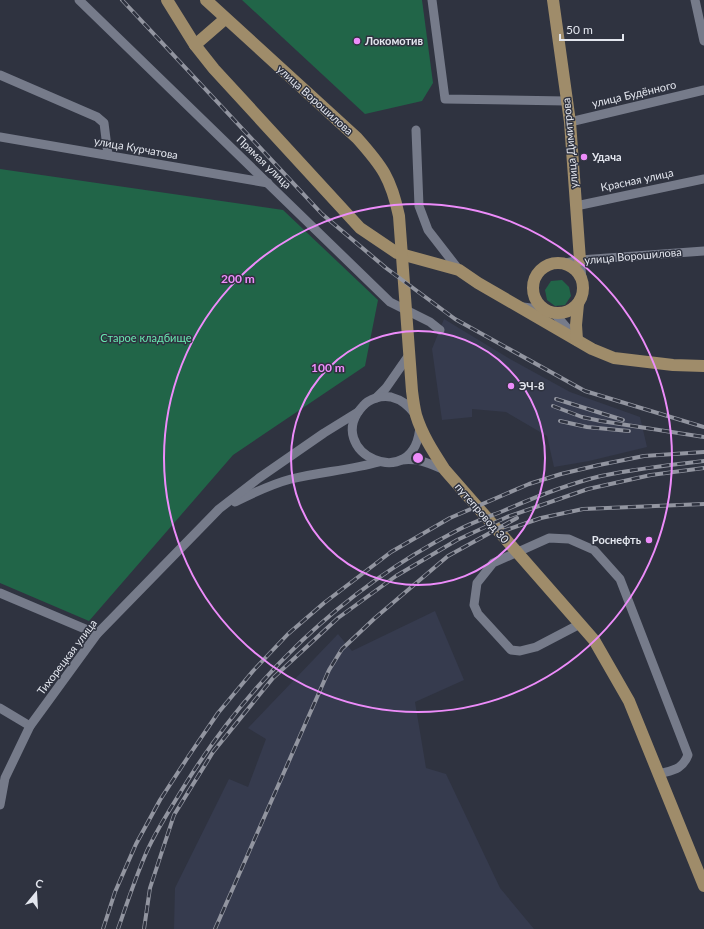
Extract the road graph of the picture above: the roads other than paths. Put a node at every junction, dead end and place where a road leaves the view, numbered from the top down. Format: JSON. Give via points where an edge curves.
{"nodes":[{"id":1,"x":79,"y":0,"type":"edge"},
{"id":2,"x":167,"y":0,"type":"edge"},
{"id":3,"x":206,"y":0,"type":"edge"},
{"id":4,"x":432,"y":0,"type":"edge"},
{"id":5,"x":554,"y":0,"type":"edge"},
{"id":6,"x":695,"y":0,"type":"edge"},
{"id":7,"x":225,"y":18,"type":"junction"},
{"id":8,"x":704,"y":41,"type":"edge"},
{"id":9,"x":195,"y":45,"type":"junction"},
{"id":10,"x":0,"y":75,"type":"edge"},
{"id":11,"x":704,"y":90,"type":"edge"},
{"id":12,"x":566,"y":101,"type":"junction"},
{"id":13,"x":570,"y":122,"type":"junction"},
{"id":14,"x":416,"y":130,"type":"dead end"},
{"id":15,"x":0,"y":137,"type":"edge"},
{"id":16,"x":108,"y":155,"type":"junction"},
{"id":17,"x":704,"y":179,"type":"edge"},
{"id":18,"x":268,"y":183,"type":"junction"},
{"id":19,"x":576,"y":206,"type":"junction"},
{"id":20,"x":399,"y":216,"type":"joint"},
{"id":21,"x":704,"y":251,"type":"edge"},
{"id":22,"x":580,"y":260,"type":"junction"},
{"id":23,"x":561,"y":264,"type":"junction"},
{"id":24,"x":459,"y":270,"type":"junction"},
{"id":25,"x":583,"y":287,"type":"junction"},
{"id":26,"x":578,"y":304,"type":"junction"},
{"id":27,"x":522,"y":307,"type":"junction"},
{"id":28,"x":550,"y":311,"type":"junction"},
{"id":29,"x":440,"y":330,"type":"dead end"},
{"id":30,"x":577,"y":340,"type":"junction"},
{"id":31,"x":409,"y":355,"type":"junction"},
{"id":32,"x":704,"y":366,"type":"edge"},
{"id":33,"x":376,"y":398,"type":"junction"},
{"id":34,"x":358,"y":412,"type":"junction"},
{"id":35,"x":418,"y":420,"type":"junction"},
{"id":36,"x":401,"y":460,"type":"junction"},
{"id":37,"x":379,"y":462,"type":"junction"},
{"id":38,"x":445,"y":470,"type":"junction"},
{"id":39,"x":219,"y":509,"type":"junction"},
{"id":40,"x":0,"y":593,"type":"edge"},
{"id":41,"x":580,"y":624,"type":"junction"},
{"id":42,"x":97,"y":634,"type":"junction"},
{"id":43,"x":0,"y":708,"type":"edge"},
{"id":44,"x":30,"y":726,"type":"junction"},
{"id":45,"x":659,"y":774,"type":"junction"},
{"id":46,"x":0,"y":805,"type":"edge"},
{"id":47,"x":704,"y":886,"type":"edge"}],
"edges":[{"from":1,"to":18,"type":"street","name":"Прямая улица"},
{"from":2,"to":9,"type":"main road"},
{"from":3,"to":7,"type":"main road","name":"улица Ворошилова"},
{"from":4,"to":12,"type":"street","via":[[445,99]]},
{"from":5,"to":12,"type":"main road","name":"улица Димитрова"},
{"from":6,"to":8,"type":"street"},
{"from":7,"to":9,"type":"main road"},
{"from":7,"to":20,"type":"main road","name":"улица Ворошилова","via":[[357,138],[388,178]]},
{"from":9,"to":24,"type":"main road","via":[[360,228],[398,254]]},
{"from":10,"to":16,"type":"street","via":[[97,117],[104,123]]},
{"from":11,"to":13,"type":"street","name":"улица Будённого"},
{"from":12,"to":13,"type":"main road","name":"улица Димитрова"},
{"from":13,"to":19,"type":"main road","name":"улица Димитрова"},
{"from":14,"to":24,"type":"street","via":[[419,206],[428,230]]},
{"from":15,"to":16,"type":"street","name":"улица Курчатова"},
{"from":16,"to":18,"type":"street","name":"улица Курчатова"},
{"from":17,"to":19,"type":"street","name":"Красная улица"},
{"from":18,"to":29,"type":"street","name":"Прямая улица","via":[[390,302],[430,322]]},
{"from":19,"to":22,"type":"main road","name":"улица Димитрова"},
{"from":20,"to":31,"type":"main road","name":"путепровод 30"},
{"from":21,"to":22,"type":"street","name":"улица Ворошилова"},
{"from":22,"to":23,"type":"street","name":"улица Ворошилова"},
{"from":22,"to":25,"type":"street","name":"улица Димитрова"},
{"from":23,"to":25,"type":"main road","via":[[570,266],[576,272]]},
{"from":23,"to":28,"type":"main road","via":[[545,267],[534,280],[535,298],[540,305]]},
{"from":24,"to":27,"type":"main road"},
{"from":25,"to":26,"type":"main road"},
{"from":26,"to":28,"type":"main road","via":[[563,312]]},
{"from":26,"to":30,"type":"main road"},
{"from":27,"to":28,"type":"street"},
{"from":27,"to":30,"type":"main road"},
{"from":28,"to":30,"type":"street"},
{"from":30,"to":32,"type":"main road","via":[[614,358]]},
{"from":31,"to":33,"type":"street"},
{"from":31,"to":35,"type":"main road","name":"путепровод 30"},
{"from":33,"to":34,"type":"street","via":[[366,403]]},
{"from":33,"to":35,"type":"street","via":[[388,396],[399,399],[409,405]]},
{"from":34,"to":37,"type":"street","via":[[354,421],[355,442],[369,458]]},
{"from":34,"to":39,"type":"street","via":[[259,478]]},
{"from":35,"to":36,"type":"street","via":[[419,435],[416,445]]},
{"from":35,"to":38,"type":"main road","name":"путепровод 30","via":[[429,446]]},
{"from":36,"to":37,"type":"street"},
{"from":36,"to":38,"type":"street","via":[[413,458]]},
{"from":37,"to":39,"type":"street","via":[[291,479]]},
{"from":38,"to":41,"type":"main road","name":"путепровод 30"},
{"from":39,"to":42,"type":"street","name":"Тихорецкая улица"},
{"from":40,"to":42,"type":"street"},
{"from":41,"to":45,"type":"main road","name":"путепровод 30","via":[[594,640],[629,701]]},
{"from":41,"to":45,"type":"street","via":[[536,647],[520,651],[511,650],[478,614],[474,605],[477,583],[493,563],[549,538],[569,539],[594,550],[620,579],[688,755],[685,763],[678,768]]},
{"from":42,"to":44,"type":"street","name":"Тихорецкая улица"},
{"from":43,"to":44,"type":"street"},
{"from":44,"to":46,"type":"street","name":"Тихорецкая улица","via":[[5,778]]},
{"from":45,"to":47,"type":"main road","name":"путепровод 30"}]}
